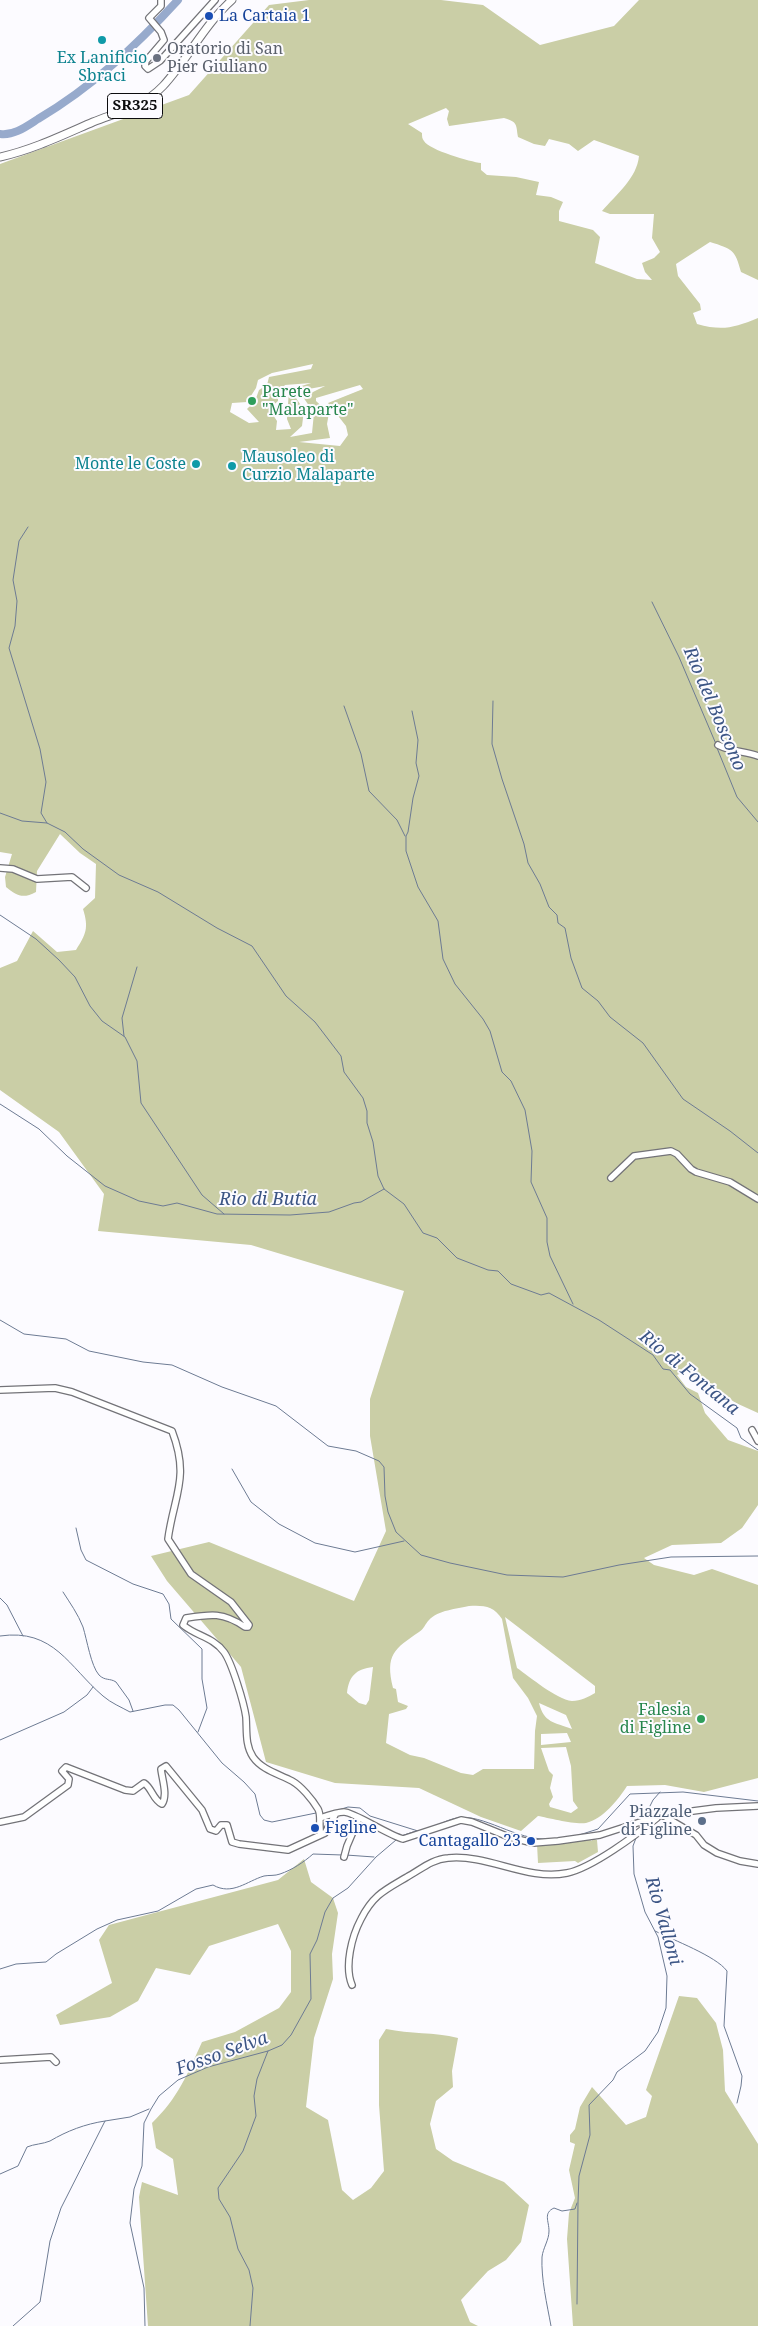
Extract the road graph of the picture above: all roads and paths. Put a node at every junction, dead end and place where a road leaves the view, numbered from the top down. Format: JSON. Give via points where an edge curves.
{"nodes":[{"id":1,"x":161,"y":0,"type":"edge"},
{"id":2,"x":215,"y":0,"type":"edge"},
{"id":3,"x":232,"y":0,"type":"edge"},
{"id":4,"x":0,"y":157,"type":"edge"},
{"id":5,"x":718,"y":745,"type":"dead end"},
{"id":6,"x":758,"y":756,"type":"edge"},
{"id":7,"x":0,"y":868,"type":"edge"},
{"id":8,"x":86,"y":888,"type":"dead end"},
{"id":9,"x":611,"y":1178,"type":"dead end"},
{"id":10,"x":758,"y":1199,"type":"edge"},
{"id":11,"x":0,"y":1390,"type":"edge"},
{"id":12,"x":752,"y":1430,"type":"dead end"},
{"id":13,"x":758,"y":1441,"type":"edge"},
{"id":14,"x":758,"y":1806,"type":"edge"},
{"id":15,"x":319,"y":1815,"type":"junction"},
{"id":16,"x":335,"y":1815,"type":"junction"},
{"id":17,"x":662,"y":1815,"type":"junction"},
{"id":18,"x":359,"y":1818,"type":"junction"},
{"id":19,"x":0,"y":1822,"type":"edge"},
{"id":20,"x":321,"y":1834,"type":"junction"},
{"id":21,"x":346,"y":1852,"type":"dead end"},
{"id":22,"x":758,"y":1864,"type":"edge"},
{"id":23,"x":352,"y":1984,"type":"dead end"},
{"id":24,"x":0,"y":2060,"type":"edge"},
{"id":25,"x":56,"y":2062,"type":"dead end"}],
"edges":[{"from":1,"to":2,"type":"street","via":[[162,5],[149,15],[164,40],[146,61],[144,66],[148,69],[160,61]]},
{"from":3,"to":4,"type":"main road","number":"SR325","via":[[212,20],[164,84],[144,101],[48,142]]},
{"from":5,"to":6,"type":"street"},
{"from":7,"to":8,"type":"street","via":[[13,869],[37,879],[72,877]]},
{"from":9,"to":10,"type":"street","via":[[634,1156],[670,1151],[690,1169],[730,1182]]},
{"from":11,"to":15,"type":"street","via":[[55,1388],[72,1392],[172,1431],[181,1471],[168,1539],[190,1574],[231,1602],[249,1625],[245,1627],[226,1616],[215,1614],[186,1618],[183,1625],[214,1641],[232,1666],[246,1714],[248,1745],[257,1762],[295,1782]]},
{"from":12,"to":13,"type":"street"},
{"from":14,"to":17,"type":"street"},
{"from":15,"to":16,"type":"street"},
{"from":15,"to":20,"type":"street"},
{"from":16,"to":18,"type":"street","via":[[344,1812]]},
{"from":16,"to":20,"type":"street","via":[[326,1832]]},
{"from":17,"to":18,"type":"street","via":[[592,1837],[533,1843],[461,1820],[401,1838]]},
{"from":17,"to":22,"type":"street","via":[[696,1835],[717,1853]]},
{"from":17,"to":23,"type":"street","via":[[590,1864],[568,1873],[544,1875],[474,1858],[446,1858],[424,1866],[384,1889],[369,1903],[355,1930],[348,1976]]},
{"from":18,"to":21,"type":"street"},
{"from":19,"to":20,"type":"street","via":[[24,1816],[68,1785],[69,1780],[62,1772],[66,1767],[125,1790],[133,1791],[147,1785],[157,1802],[162,1804],[164,1792],[160,1769],[166,1766],[202,1810],[210,1829],[216,1831],[221,1825],[226,1825],[232,1842],[288,1850]]},
{"from":24,"to":25,"type":"street","via":[[50,2057]]}]}
